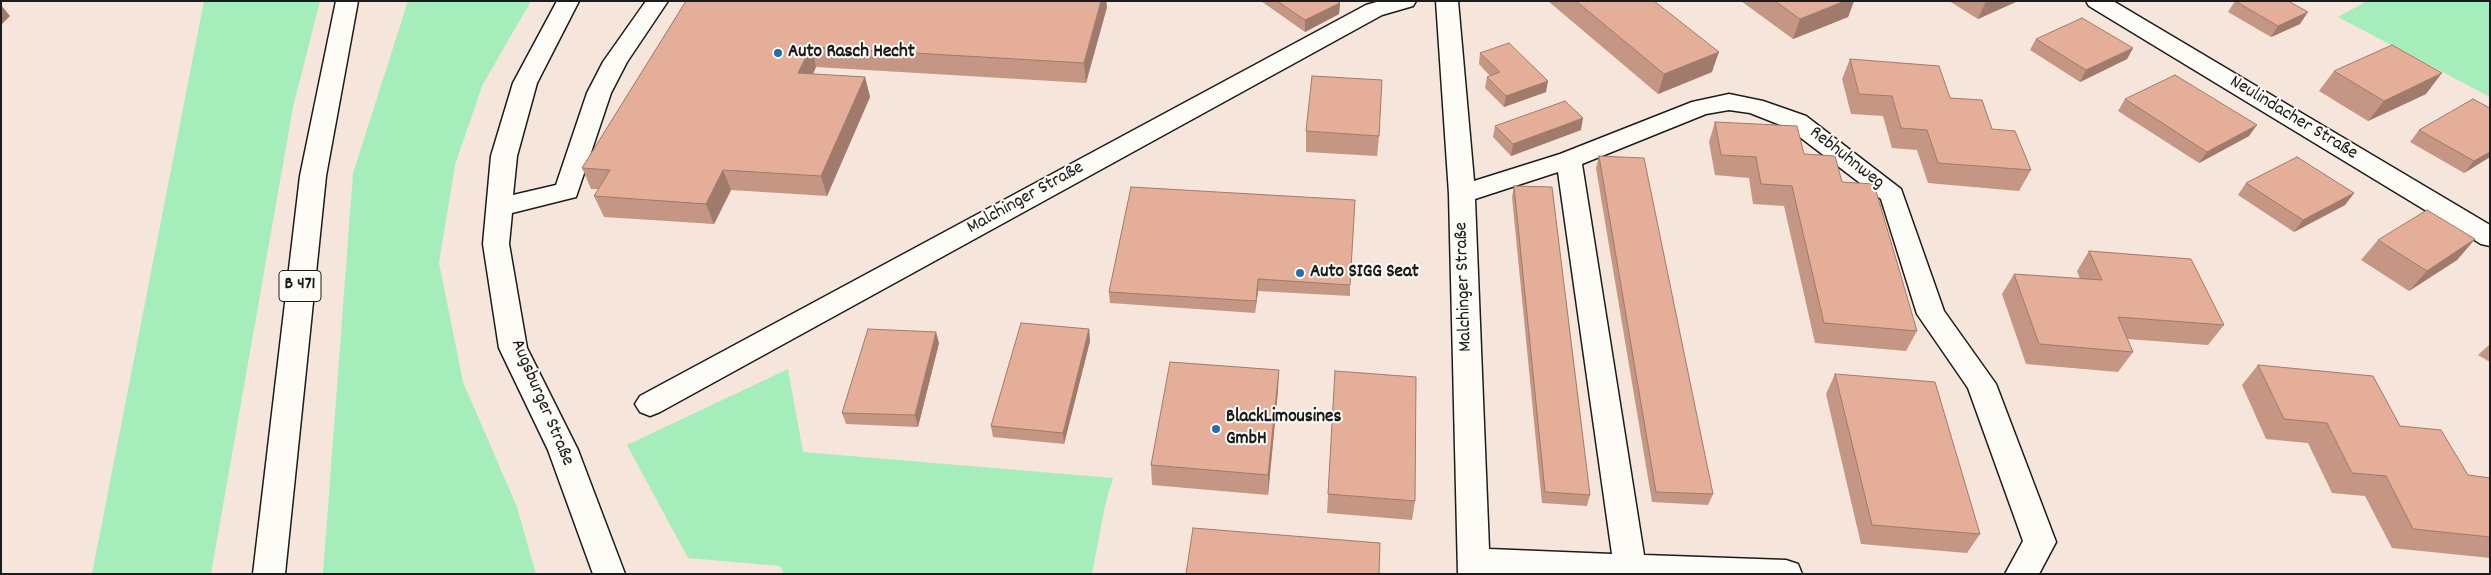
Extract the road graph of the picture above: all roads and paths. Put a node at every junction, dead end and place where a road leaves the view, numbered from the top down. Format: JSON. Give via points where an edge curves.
{"nodes":[{"id":1,"x":347,"y":1,"type":"edge"},
{"id":2,"x":568,"y":1,"type":"edge"},
{"id":3,"x":657,"y":1,"type":"edge"},
{"id":4,"x":1405,"y":1,"type":"edge"},
{"id":5,"x":1448,"y":1,"type":"edge"},
{"id":6,"x":2097,"y":1,"type":"edge"},
{"id":7,"x":1569,"y":160,"type":"junction"},
{"id":8,"x":1462,"y":194,"type":"junction"},
{"id":9,"x":499,"y":207,"type":"junction"},
{"id":10,"x":2490,"y":237,"type":"edge"},
{"id":11,"x":650,"y":404,"type":"dead end"},
{"id":12,"x":1630,"y":567,"type":"junction"},
{"id":13,"x":1474,"y":568,"type":"edge"},
{"id":14,"x":268,"y":574,"type":"edge"},
{"id":15,"x":609,"y":574,"type":"edge"},
{"id":16,"x":1786,"y":574,"type":"edge"},
{"id":17,"x":2021,"y":574,"type":"edge"}],
"edges":[{"from":1,"to":14,"type":"main road","number":"B 471","via":[[313,176]]},
{"from":2,"to":9,"type":"main road","name":"Augsburger Straße","via":[[525,83],[504,156]]},
{"from":3,"to":9,"type":"main road","via":[[615,62],[599,93],[567,191]]},
{"from":4,"to":11,"type":"main road","name":"Malchinger Straße","via":[[1374,10]]},
{"from":5,"to":8,"type":"main road","name":"Malchinger Straße"},
{"from":6,"to":10,"type":"main road","name":"Neulindacher Straße"},
{"from":7,"to":8,"type":"main road","name":"Rebhuhnweg"},
{"from":7,"to":12,"type":"main road"},
{"from":7,"to":17,"type":"main road","name":"Rebhuhnweg","via":[[1701,107],[1729,102],[1754,106],[1797,122],[1892,195],[1931,314],[1981,384],[2040,542]]},
{"from":8,"to":13,"type":"main road","name":"Malchinger Straße"},
{"from":9,"to":15,"type":"main road","name":"Augsburger Straße","via":[[496,244],[513,348],[563,450]]},
{"from":12,"to":13,"type":"main road"},
{"from":12,"to":16,"type":"main road"}]}
